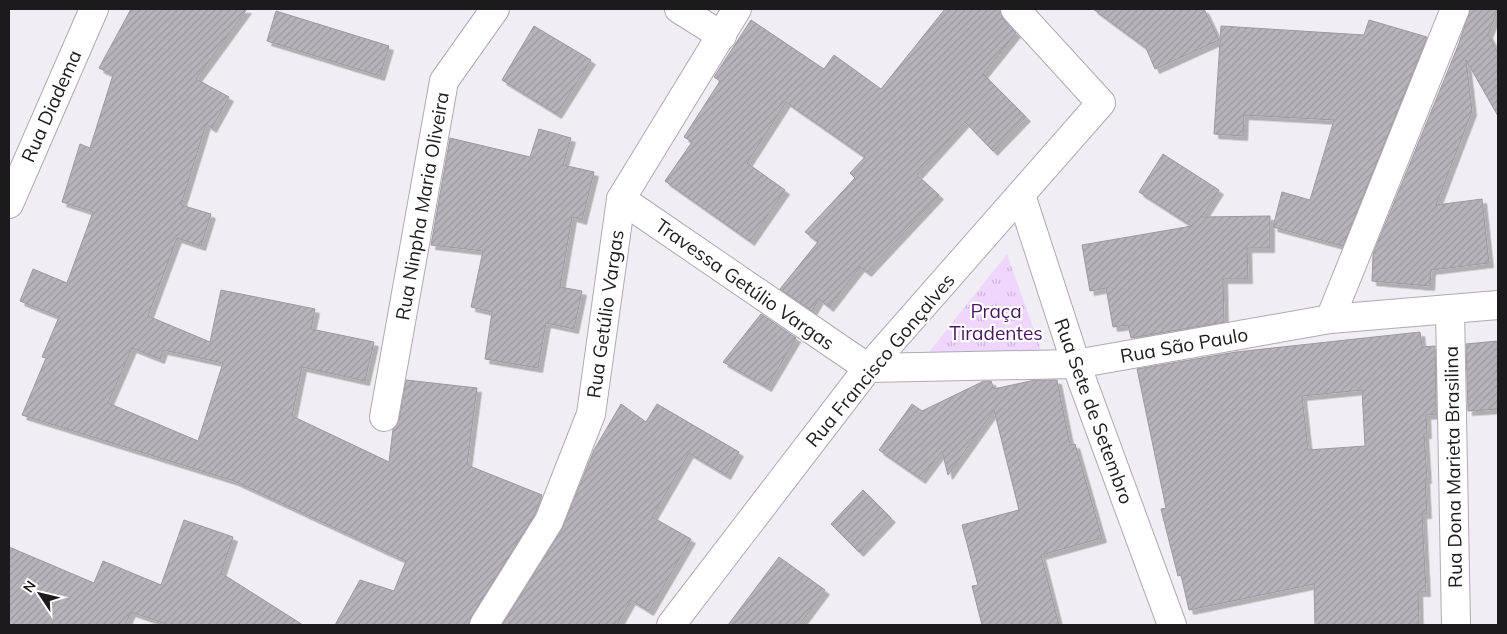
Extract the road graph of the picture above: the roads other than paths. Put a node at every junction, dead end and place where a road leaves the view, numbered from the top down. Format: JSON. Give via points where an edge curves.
{"nodes":[{"id":1,"x":94,"y":9,"type":"edge"},
{"id":2,"x":495,"y":9,"type":"edge"},
{"id":3,"x":679,"y":9,"type":"edge"},
{"id":4,"x":737,"y":9,"type":"edge"},
{"id":5,"x":1014,"y":9,"type":"edge"},
{"id":6,"x":1455,"y":9,"type":"edge"},
{"id":7,"x":722,"y":36,"type":"junction"},
{"id":8,"x":1021,"y":195,"type":"junction"},
{"id":9,"x":622,"y":199,"type":"junction"},
{"id":10,"x":9,"y":204,"type":"edge"},
{"id":11,"x":1498,"y":305,"type":"edge"},
{"id":12,"x":1450,"y":309,"type":"junction"},
{"id":13,"x":1330,"y":319,"type":"junction"},
{"id":14,"x":1076,"y":364,"type":"junction"},
{"id":15,"x":868,"y":368,"type":"junction"},
{"id":16,"x":384,"y":417,"type":"dead end"},
{"id":17,"x":484,"y":625,"type":"edge"},
{"id":18,"x":671,"y":625,"type":"edge"},
{"id":19,"x":1172,"y":625,"type":"edge"},
{"id":20,"x":1456,"y":625,"type":"edge"}],
"edges":[{"from":1,"to":10,"type":"street","name":"Rua Diadema"},
{"from":2,"to":16,"type":"street","name":"Rua Ninpha Maria Oliveira","via":[[444,81]]},
{"from":3,"to":7,"type":"street"},
{"from":4,"to":7,"type":"street","name":"Rua Getúlio Vargas"},
{"from":5,"to":8,"type":"street","name":"Rua Francisco Gonçalves","via":[[1101,103]]},
{"from":6,"to":13,"type":"street"},
{"from":7,"to":9,"type":"street","name":"Rua Getúlio Vargas"},
{"from":8,"to":14,"type":"street","name":"Rua Sete de Setembro"},
{"from":8,"to":15,"type":"street","name":"Rua Francisco Gonçalves"},
{"from":9,"to":15,"type":"street","name":"Travessa Getúlio Vargas"},
{"from":9,"to":17,"type":"street","name":"Rua Getúlio Vargas","via":[[591,414],[549,521]]},
{"from":11,"to":12,"type":"street","name":"Rua São Paulo"},
{"from":12,"to":13,"type":"street","name":"Rua São Paulo"},
{"from":12,"to":20,"type":"street","name":"Rua Dona Marieta Brasilina"},
{"from":13,"to":14,"type":"street","name":"Rua São Paulo"},
{"from":14,"to":15,"type":"street","name":"Rua São Paulo"},
{"from":14,"to":19,"type":"street","name":"Rua Sete de Setembro"},
{"from":15,"to":18,"type":"street","name":"Rua Francisco Gonçalves"}]}
